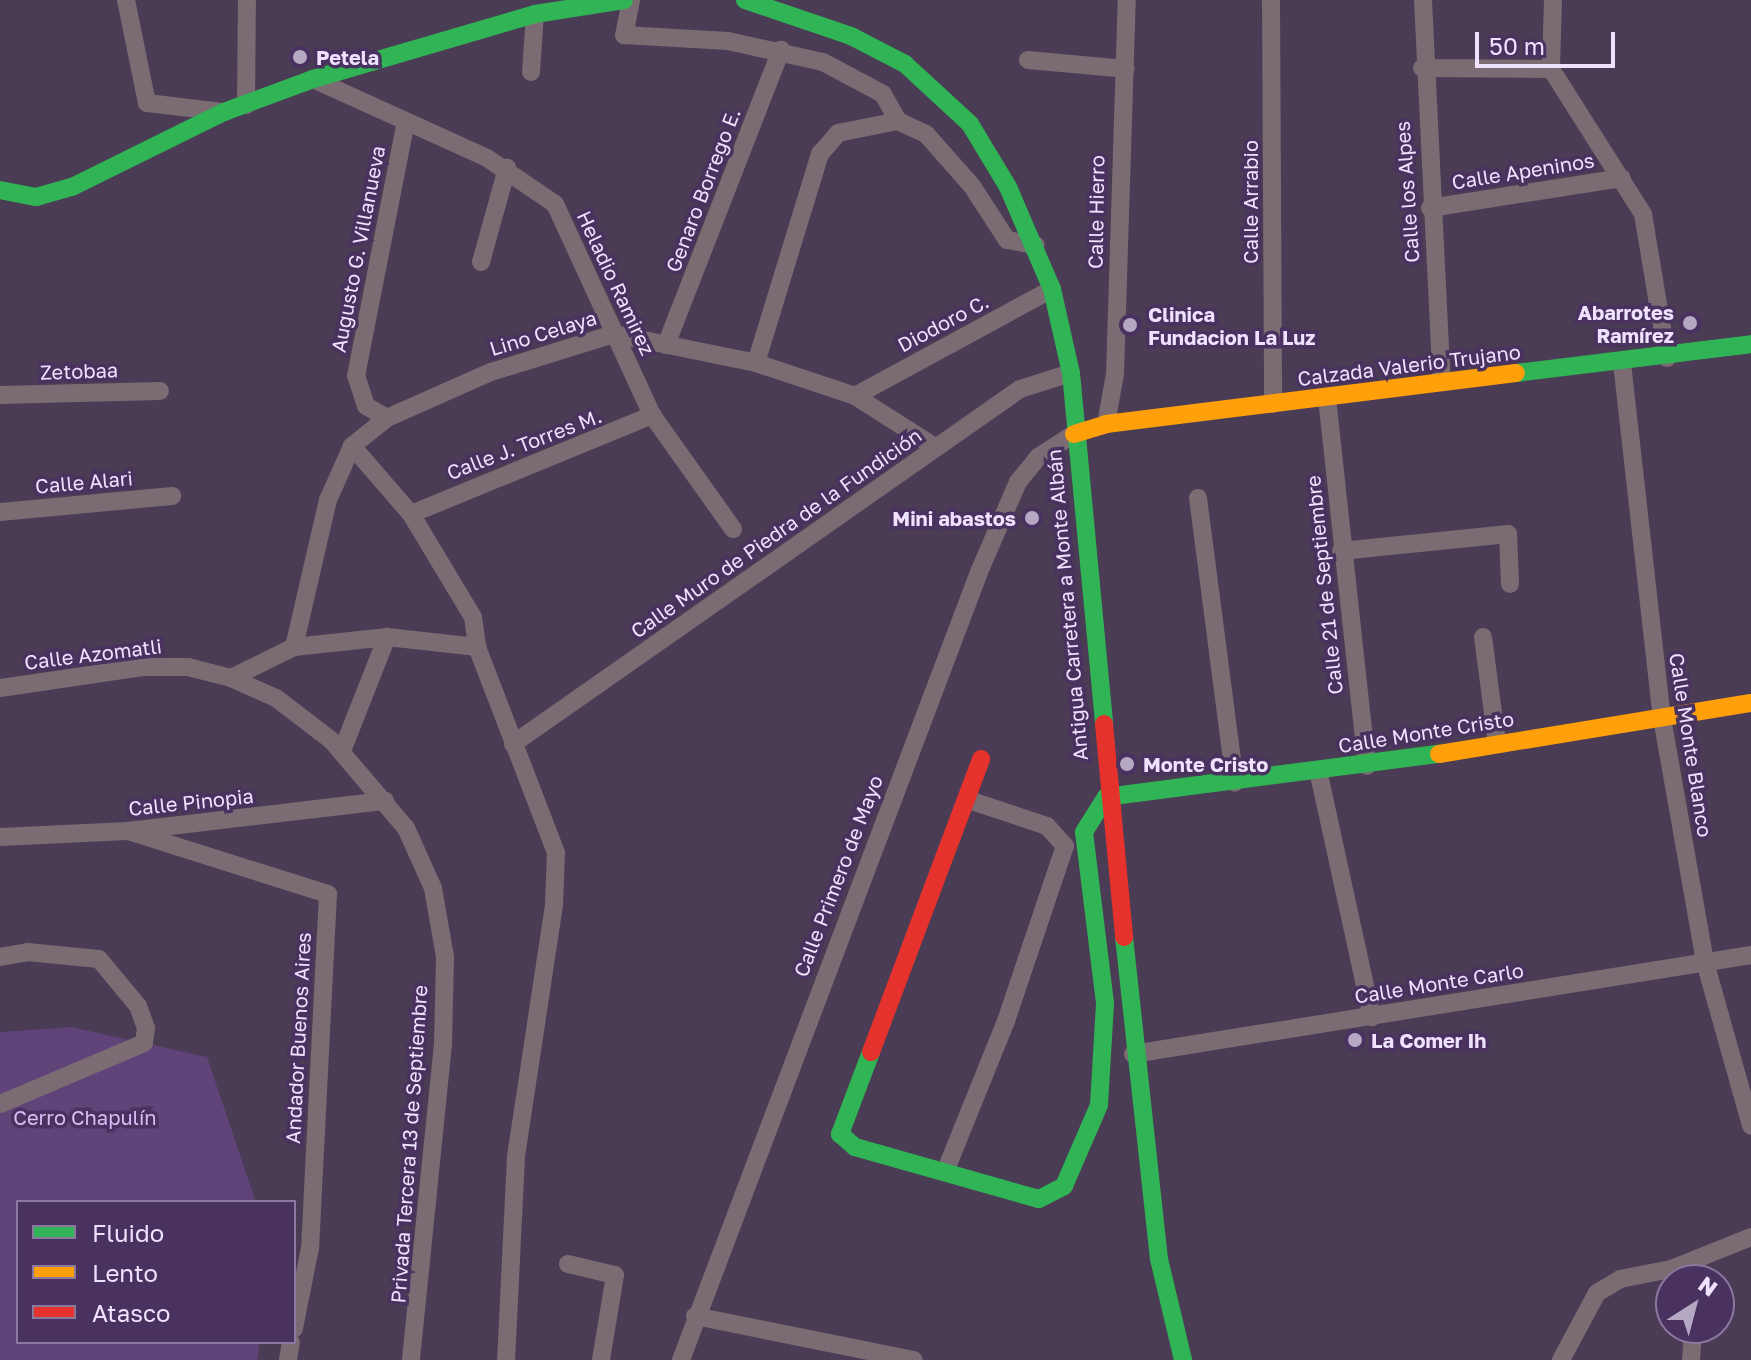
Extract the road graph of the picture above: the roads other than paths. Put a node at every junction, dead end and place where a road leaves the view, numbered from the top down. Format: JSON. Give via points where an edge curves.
{"nodes":[{"id":1,"x":126,"y":0,"type":"edge"},
{"id":2,"x":247,"y":0,"type":"edge"},
{"id":3,"x":624,"y":0,"type":"edge"},
{"id":4,"x":631,"y":0,"type":"edge"},
{"id":5,"x":745,"y":0,"type":"edge"},
{"id":6,"x":1127,"y":0,"type":"edge"},
{"id":7,"x":1271,"y":0,"type":"edge"},
{"id":8,"x":1423,"y":0,"type":"edge"},
{"id":9,"x":1553,"y":0,"type":"edge"},
{"id":10,"x":535,"y":14,"type":"junction"},
{"id":11,"x":781,"y":50,"type":"junction"},
{"id":12,"x":1028,"y":60,"type":"dead end"},
{"id":13,"x":1422,"y":68,"type":"junction"},
{"id":14,"x":1126,"y":69,"type":"junction"},
{"id":15,"x":1551,"y":69,"type":"junction"},
{"id":16,"x":531,"y":72,"type":"dead end"},
{"id":17,"x":313,"y":79,"type":"junction"},
{"id":18,"x":246,"y":105,"type":"junction"},
{"id":19,"x":224,"y":112,"type":"junction"},
{"id":20,"x":898,"y":121,"type":"junction"},
{"id":21,"x":406,"y":122,"type":"junction"},
{"id":22,"x":507,"y":168,"type":"junction"},
{"id":23,"x":1622,"y":178,"type":"junction"},
{"id":24,"x":0,"y":190,"type":"edge"},
{"id":25,"x":1430,"y":208,"type":"junction"},
{"id":26,"x":1036,"y":245,"type":"junction"},
{"id":27,"x":481,"y":262,"type":"dead end"},
{"id":28,"x":1052,"y":289,"type":"junction"},
{"id":29,"x":614,"y":334,"type":"junction"},
{"id":30,"x":1751,"y":344,"type":"edge"},
{"id":31,"x":666,"y":345,"type":"junction"},
{"id":32,"x":1667,"y":358,"type":"junction"},
{"id":33,"x":756,"y":363,"type":"junction"},
{"id":34,"x":1622,"y":363,"type":"junction"},
{"id":35,"x":1071,"y":373,"type":"junction"},
{"id":36,"x":1442,"y":382,"type":"junction"},
{"id":37,"x":160,"y":391,"type":"dead end"},
{"id":38,"x":0,"y":395,"type":"edge"},
{"id":39,"x":855,"y":396,"type":"junction"},
{"id":40,"x":1327,"y":398,"type":"junction"},
{"id":41,"x":1273,"y":404,"type":"junction"},
{"id":42,"x":652,"y":415,"type":"junction"},
{"id":43,"x":387,"y":418,"type":"junction"},
{"id":44,"x":1106,"y":424,"type":"junction"},
{"id":45,"x":1074,"y":434,"type":"junction"},
{"id":46,"x":352,"y":446,"type":"junction"},
{"id":47,"x":935,"y":447,"type":"junction"},
{"id":48,"x":172,"y":496,"type":"dead end"},
{"id":49,"x":1200,"y":504,"type":"dead end"},
{"id":50,"x":0,"y":512,"type":"edge"},
{"id":51,"x":411,"y":514,"type":"junction"},
{"id":52,"x":733,"y":529,"type":"dead end"},
{"id":53,"x":1341,"y":551,"type":"junction"},
{"id":54,"x":1510,"y":584,"type":"dead end"},
{"id":55,"x":387,"y":637,"type":"junction"},
{"id":56,"x":1483,"y":637,"type":"dead end"},
{"id":57,"x":294,"y":647,"type":"junction"},
{"id":58,"x":477,"y":647,"type":"junction"},
{"id":59,"x":231,"y":678,"type":"junction"},
{"id":60,"x":0,"y":688,"type":"edge"},
{"id":61,"x":1751,"y":703,"type":"edge"},
{"id":62,"x":1662,"y":718,"type":"junction"},
{"id":63,"x":1497,"y":743,"type":"junction"},
{"id":64,"x":513,"y":744,"type":"junction"},
{"id":65,"x":342,"y":751,"type":"junction"},
{"id":66,"x":981,"y":759,"type":"dead end"},
{"id":67,"x":1367,"y":766,"type":"junction"},
{"id":68,"x":1318,"y":770,"type":"junction"},
{"id":69,"x":1235,"y":783,"type":"junction"},
{"id":70,"x":1106,"y":797,"type":"junction"},
{"id":71,"x":966,"y":799,"type":"junction"},
{"id":72,"x":385,"y":801,"type":"junction"},
{"id":73,"x":193,"y":825,"type":"junction"},
{"id":74,"x":128,"y":831,"type":"junction"},
{"id":75,"x":0,"y":837,"type":"edge"},
{"id":76,"x":190,"y":851,"type":"junction"},
{"id":77,"x":1751,"y":955,"type":"edge"},
{"id":78,"x":0,"y":957,"type":"edge"},
{"id":79,"x":1705,"y":962,"type":"junction"},
{"id":80,"x":1372,"y":1017,"type":"junction"},
{"id":81,"x":1133,"y":1054,"type":"junction"},
{"id":82,"x":0,"y":1104,"type":"edge"},
{"id":83,"x":1751,"y":1126,"type":"edge"},
{"id":84,"x":945,"y":1172,"type":"junction"},
{"id":85,"x":1751,"y":1237,"type":"edge"},
{"id":86,"x":568,"y":1264,"type":"dead end"},
{"id":87,"x":1695,"y":1264,"type":"edge"},
{"id":88,"x":1655,"y":1276,"type":"edge"},
{"id":89,"x":695,"y":1316,"type":"junction"},
{"id":90,"x":296,"y":1318,"type":"edge"},
{"id":91,"x":914,"y":1358,"type":"edge"},
{"id":92,"x":411,"y":1360,"type":"edge"},
{"id":93,"x":506,"y":1360,"type":"edge"},
{"id":94,"x":601,"y":1360,"type":"edge"},
{"id":95,"x":681,"y":1360,"type":"edge"},
{"id":96,"x":1183,"y":1360,"type":"edge"},
{"id":97,"x":1561,"y":1360,"type":"edge"}],
"edges":[{"from":1,"to":19,"type":"street","via":[[147,103]]},
{"from":2,"to":18,"type":"street"},
{"from":3,"to":10,"type":"street"},
{"from":4,"to":11,"type":"street","via":[[624,35]]},
{"from":5,"to":26,"type":"street","name":"Antigua Carretera a Monte Albán","via":[[851,36],[927,81],[970,124]]},
{"from":6,"to":14,"type":"street","name":"Calle Hierro"},
{"from":7,"to":41,"type":"street","name":"Calle Arrabio"},
{"from":8,"to":13,"type":"street","name":"Calle los Alpes"},
{"from":9,"to":15,"type":"street"},
{"from":10,"to":16,"type":"street"},
{"from":10,"to":17,"type":"street"},
{"from":11,"to":20,"type":"street","via":[[823,62],[883,94]]},
{"from":11,"to":31,"type":"street","name":"Genaro Borrego E."},
{"from":12,"to":14,"type":"street"},
{"from":13,"to":15,"type":"street"},
{"from":13,"to":25,"type":"street","name":"Calle los Alpes"},
{"from":14,"to":44,"type":"street","name":"Calle Hierro","via":[[1115,374]]},
{"from":15,"to":23,"type":"street","via":[[1572,110]]},
{"from":17,"to":18,"type":"street"},
{"from":17,"to":21,"type":"street","name":"Heladio Ramirez"},
{"from":18,"to":19,"type":"street"},
{"from":19,"to":24,"type":"street","via":[[72,187],[36,197]]},
{"from":20,"to":26,"type":"street","via":[[940,145],[1007,240]]},
{"from":20,"to":33,"type":"street","via":[[838,133],[820,154]]},
{"from":21,"to":22,"type":"street","name":"Heladio Ramirez"},
{"from":21,"to":43,"type":"street","name":"Augusto G. Villanueva","via":[[356,376],[366,406]]},
{"from":22,"to":27,"type":"street"},
{"from":22,"to":29,"type":"street","name":"Heladio Ramirez","via":[[555,204]]},
{"from":23,"to":25,"type":"street","name":"Calle Apeninos"},
{"from":23,"to":32,"type":"street","via":[[1643,214]]},
{"from":25,"to":36,"type":"street","name":"Calle los Alpes"},
{"from":26,"to":28,"type":"street","name":"Antigua Carretera a Monte Albán"},
{"from":28,"to":35,"type":"street","name":"Antigua Carretera a Monte Albán"},
{"from":28,"to":39,"type":"street","name":"Diodoro C."},
{"from":29,"to":31,"type":"street","name":"Lino Celaya"},
{"from":29,"to":42,"type":"street","name":"Heladio Ramirez"},
{"from":29,"to":43,"type":"street","name":"Lino Celaya","via":[[454,385]]},
{"from":30,"to":32,"type":"street","name":"Calzada Valerio Trujano"},
{"from":31,"to":33,"type":"street","name":"Lino Celaya"},
{"from":32,"to":34,"type":"street","name":"Calzada Valerio Trujano"},
{"from":33,"to":39,"type":"street","name":"Lino Celaya"},
{"from":34,"to":36,"type":"street","name":"Calzada Valerio Trujano"},
{"from":34,"to":62,"type":"street","name":"Calle Monte Blanco"},
{"from":35,"to":45,"type":"street","name":"Antigua Carretera a Monte Albán"},
{"from":35,"to":47,"type":"street","name":"Calle Muro de Piedra de la Fundición","via":[[1020,389]]},
{"from":36,"to":40,"type":"street","name":"Calzada Valerio Trujano"},
{"from":37,"to":38,"type":"street","name":"Zetobaa"},
{"from":39,"to":47,"type":"street","name":"Lino Celaya"},
{"from":40,"to":41,"type":"street","name":"Calzada Valerio Trujano"},
{"from":40,"to":53,"type":"street","name":"Calle 21 de Septiembre"},
{"from":41,"to":44,"type":"street","name":"Calzada Valerio Trujano"},
{"from":42,"to":51,"type":"street","name":"Calle J. Torres M."},
{"from":42,"to":52,"type":"street","name":"Heladio Ramirez"},
{"from":43,"to":46,"type":"street","name":"Lino Celaya"},
{"from":44,"to":45,"type":"street","name":"Calzada Valerio Trujano"},
{"from":45,"to":70,"type":"street","name":"Antigua Carretera a Monte Albán"},
{"from":45,"to":89,"type":"street","name":"Calle Primero de Mayo","via":[[1038,457],[1012,495]]},
{"from":46,"to":51,"type":"street"},
{"from":46,"to":57,"type":"street","via":[[328,500]]},
{"from":47,"to":64,"type":"street","name":"Calle Muro de Piedra de la Fundición"},
{"from":48,"to":50,"type":"street","name":"Calle Alari"},
{"from":49,"to":69,"type":"street"},
{"from":51,"to":58,"type":"street","via":[[473,617]]},
{"from":53,"to":54,"type":"street","via":[[1508,534]]},
{"from":53,"to":67,"type":"street","name":"Calle 21 de Septiembre"},
{"from":55,"to":57,"type":"street"},
{"from":55,"to":58,"type":"street"},
{"from":55,"to":65,"type":"street"},
{"from":56,"to":63,"type":"street"},
{"from":57,"to":59,"type":"street"},
{"from":58,"to":64,"type":"street"},
{"from":59,"to":60,"type":"street","name":"Calle Azomatli","via":[[188,667],[144,667]]},
{"from":59,"to":65,"type":"street","name":"Calle Azomatli","via":[[276,698]]},
{"from":61,"to":62,"type":"street","name":"Calle Monte Cristo"},
{"from":62,"to":63,"type":"street","name":"Calle Monte Cristo"},
{"from":62,"to":79,"type":"street","name":"Calle Monte Blanco"},
{"from":63,"to":67,"type":"street","name":"Calle Monte Cristo"},
{"from":64,"to":93,"type":"street","via":[[556,853],[554,905],[516,1157]]},
{"from":65,"to":72,"type":"street","name":"Calle Azomatli"},
{"from":66,"to":71,"type":"street"},
{"from":67,"to":68,"type":"street","name":"Calle Monte Cristo"},
{"from":68,"to":69,"type":"street","name":"Calle Monte Cristo"},
{"from":68,"to":80,"type":"street"},
{"from":69,"to":70,"type":"street","name":"Calle Monte Cristo"},
{"from":70,"to":81,"type":"street","name":"Antigua Carretera a Monte Albán"},
{"from":70,"to":84,"type":"street","via":[[1084,832],[1105,1003],[1099,1105],[1077,1160],[1064,1186],[1039,1199]]},
{"from":71,"to":84,"type":"street","via":[[1047,826],[1065,846],[1027,966]]},
{"from":71,"to":84,"type":"street","via":[[840,1134],[855,1147]]},
{"from":72,"to":73,"type":"street","name":"Calle Pinopia"},
{"from":72,"to":92,"type":"street","name":"Privada Tercera 13 de Septiembre","via":[[420,852],[445,957],[443,1044]]},
{"from":73,"to":74,"type":"street","name":"Calle Pinopia"},
{"from":73,"to":76,"type":"street"},
{"from":74,"to":75,"type":"street","name":"Calle Pinopia"},
{"from":74,"to":76,"type":"street","name":"Andador Buenos Aires"},
{"from":76,"to":90,"type":"street","name":"Andador Buenos Aires","via":[[328,894],[310,1248]]},
{"from":77,"to":79,"type":"street","name":"Calle Monte Carlo"},
{"from":78,"to":82,"type":"street","via":[[27,952],[99,959],[138,1006],[146,1028],[144,1043]]},
{"from":79,"to":80,"type":"street","name":"Calle Monte Carlo"},
{"from":79,"to":83,"type":"street","name":"Calle Monte Blanco"},
{"from":80,"to":81,"type":"street","name":"Calle Monte Carlo"},
{"from":81,"to":96,"type":"street","name":"Antigua Carretera a Monte Albán","via":[[1159,1259]]},
{"from":85,"to":87,"type":"street"},
{"from":86,"to":94,"type":"street","via":[[615,1275]]},
{"from":88,"to":97,"type":"street","via":[[1620,1279],[1597,1293]]},
{"from":89,"to":91,"type":"street"},
{"from":89,"to":95,"type":"street","name":"Calle Primero de Mayo"}]}
